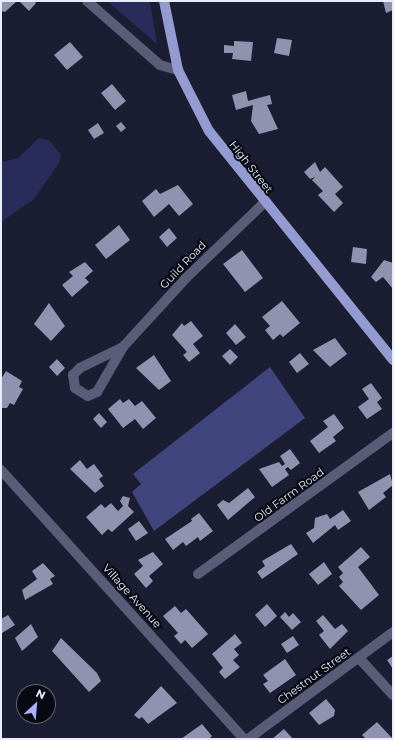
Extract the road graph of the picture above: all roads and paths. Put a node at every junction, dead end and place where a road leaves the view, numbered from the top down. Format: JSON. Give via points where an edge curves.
{"nodes":[{"id":1,"x":87,"y":1,"type":"edge"},
{"id":2,"x":164,"y":1,"type":"edge"},
{"id":3,"x":178,"y":70,"type":"junction"},
{"id":4,"x":264,"y":203,"type":"junction"},
{"id":5,"x":123,"y":347,"type":"junction"},
{"id":6,"x":393,"y":360,"type":"edge"},
{"id":7,"x":393,"y":433,"type":"edge"},
{"id":8,"x":1,"y":470,"type":"edge"},
{"id":9,"x":198,"y":574,"type":"dead end"},
{"id":10,"x":393,"y":632,"type":"edge"},
{"id":11,"x":359,"y":658,"type":"junction"},
{"id":12,"x":393,"y":695,"type":"edge"},
{"id":13,"x":244,"y":739,"type":"edge"},
{"id":14,"x":248,"y":739,"type":"edge"}],
"edges":[{"from":1,"to":3,"type":"street","via":[[160,65]]},
{"from":2,"to":3,"type":"main road","name":"High Street"},
{"from":3,"to":4,"type":"main road","name":"High Street","via":[[209,131]]},
{"from":4,"to":5,"type":"street","name":"Guild Road","via":[[175,290]]},
{"from":4,"to":6,"type":"main road","name":"High Street"},
{"from":5,"to":5,"type":"street","name":"Guild Road","via":[[80,368],[73,375],[75,388],[88,396],[97,392]]},
{"from":7,"to":9,"type":"street","name":"Old Farm Road"},
{"from":8,"to":13,"type":"street","name":"Village Avenue"},
{"from":10,"to":11,"type":"street","name":"Chestnut Street"},
{"from":11,"to":12,"type":"street"},
{"from":11,"to":14,"type":"street","name":"Chestnut Street"}]}
